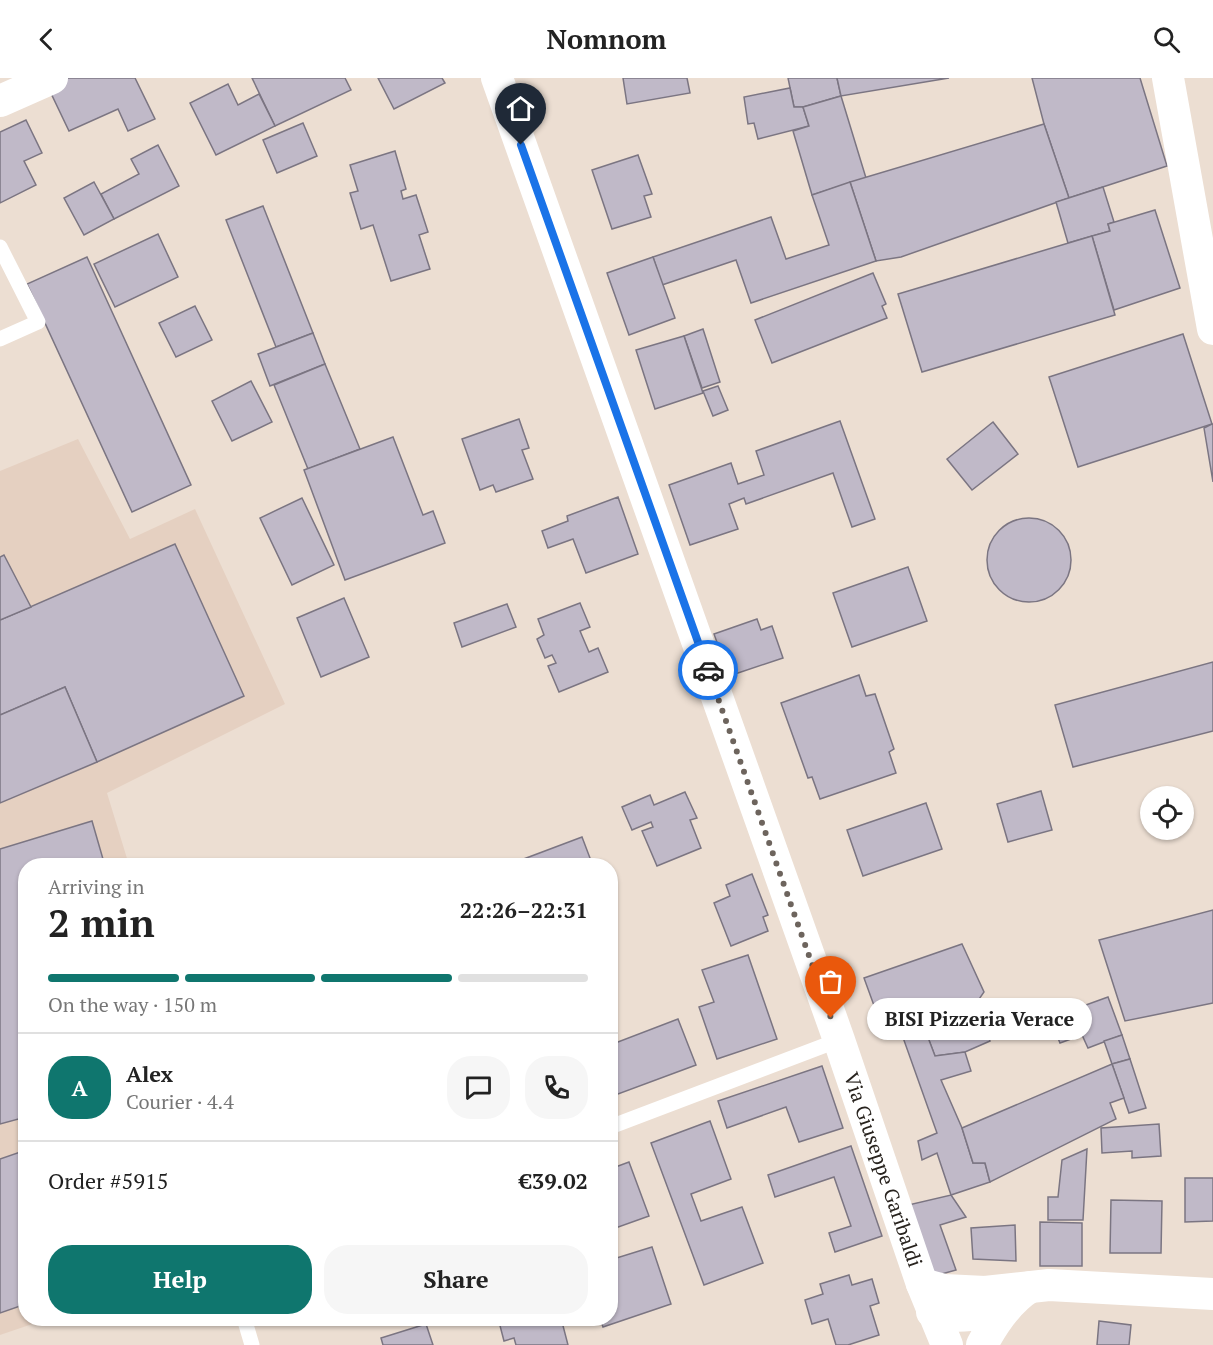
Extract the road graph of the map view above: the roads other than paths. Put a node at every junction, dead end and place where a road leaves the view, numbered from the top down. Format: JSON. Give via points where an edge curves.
{"nodes":[{"id":1,"x":52,"y":78,"type":"edge"},
{"id":2,"x":497,"y":78,"type":"edge"},
{"id":3,"x":1168,"y":78,"type":"edge"},
{"id":4,"x":0,"y":101,"type":"edge"},
{"id":5,"x":0,"y":247,"type":"edge"},
{"id":6,"x":1213,"y":329,"type":"edge"},
{"id":7,"x":0,"y":339,"type":"edge"},
{"id":8,"x":839,"y":1040,"type":"junction"},
{"id":9,"x":618,"y":1124,"type":"edge"},
{"id":10,"x":1030,"y":1287,"type":"junction"},
{"id":11,"x":1213,"y":1294,"type":"edge"},
{"id":12,"x":927,"y":1298,"type":"junction"},
{"id":13,"x":1007,"y":1307,"type":"junction"},
{"id":14,"x":246,"y":1326,"type":"edge"},
{"id":15,"x":252,"y":1345,"type":"edge"},
{"id":16,"x":947,"y":1345,"type":"edge"},
{"id":17,"x":982,"y":1345,"type":"edge"}],
"edges":[{"from":1,"to":4,"type":"street"},
{"from":2,"to":8,"type":"street","name":"Via Giuseppe Garibaldi"},
{"from":3,"to":6,"type":"street"},
{"from":5,"to":7,"type":"lane","via":[[38,321]]},
{"from":8,"to":9,"type":"lane"},
{"from":8,"to":12,"type":"street","name":"Via Giuseppe Garibaldi"},
{"from":10,"to":11,"type":"street"},
{"from":10,"to":12,"type":"street","via":[[985,1292],[944,1290]]},
{"from":10,"to":13,"type":"street"},
{"from":12,"to":13,"type":"street","via":[[944,1316],[983,1314]]},
{"from":12,"to":16,"type":"street","name":"Via Giuseppe Garibaldi"},
{"from":13,"to":17,"type":"street"},
{"from":14,"to":15,"type":"lane"}]}
